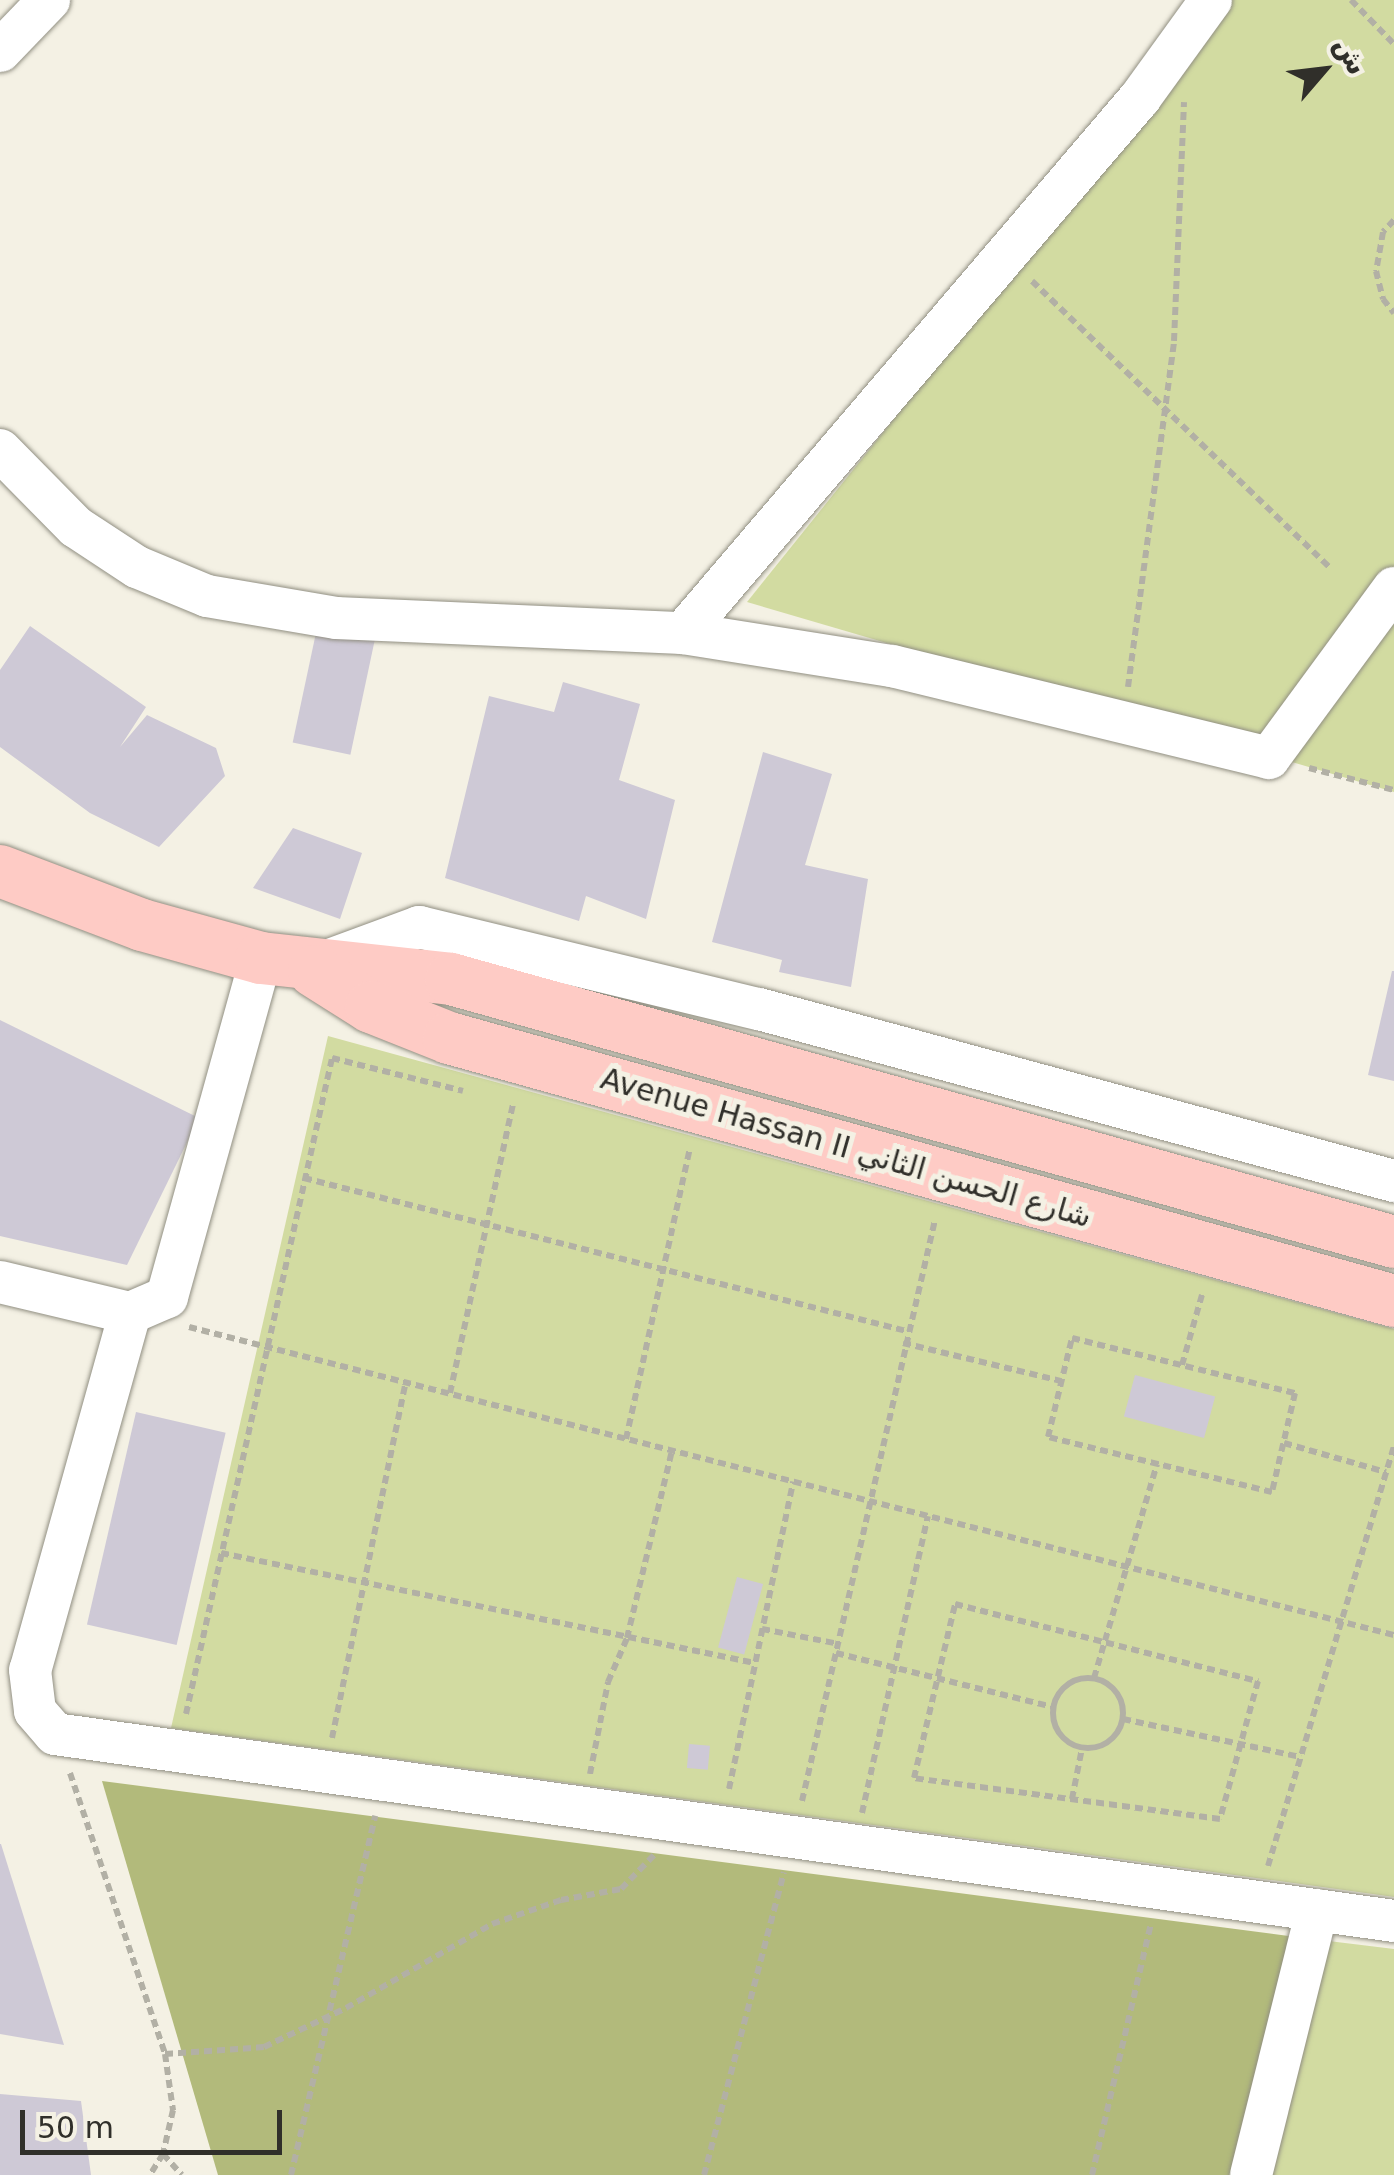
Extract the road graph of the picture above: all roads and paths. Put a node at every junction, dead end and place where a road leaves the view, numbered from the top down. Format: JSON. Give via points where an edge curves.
{"nodes":[{"id":1,"x":49,"y":0,"type":"edge"},
{"id":2,"x":1212,"y":0,"type":"edge"},
{"id":3,"x":1350,"y":0,"type":"edge"},
{"id":4,"x":1186,"y":41,"type":"junction"},
{"id":5,"x":1394,"y":44,"type":"edge"},
{"id":6,"x":0,"y":52,"type":"edge"},
{"id":7,"x":1394,"y":220,"type":"edge"},
{"id":8,"x":1005,"y":256,"type":"junction"},
{"id":9,"x":1394,"y":313,"type":"edge"},
{"id":10,"x":1166,"y":408,"type":"junction"},
{"id":11,"x":0,"y":450,"type":"edge"},
{"id":12,"x":1329,"y":567,"type":"dead end"},
{"id":13,"x":1394,"y":588,"type":"edge"},
{"id":14,"x":682,"y":633,"type":"junction"},
{"id":15,"x":1124,"y":720,"type":"junction"},
{"id":16,"x":1269,"y":758,"type":"junction"},
{"id":17,"x":1394,"y":790,"type":"edge"},
{"id":18,"x":5,"y":878,"type":"edge"},
{"id":19,"x":285,"y":963,"type":"junction"},
{"id":20,"x":332,"y":1058,"type":"dead end"},
{"id":21,"x":513,"y":1104,"type":"dead end"},
{"id":22,"x":690,"y":1148,"type":"dead end"},
{"id":23,"x":304,"y":1178,"type":"junction"},
{"id":24,"x":1394,"y":1181,"type":"edge"},
{"id":25,"x":935,"y":1220,"type":"dead end"},
{"id":26,"x":489,"y":1225,"type":"junction"},
{"id":27,"x":1394,"y":1242,"type":"edge"},
{"id":28,"x":662,"y":1268,"type":"junction"},
{"id":29,"x":0,"y":1282,"type":"edge"},
{"id":30,"x":1202,"y":1295,"type":"dead end"},
{"id":31,"x":1394,"y":1301,"type":"edge"},
{"id":32,"x":130,"y":1312,"type":"junction"},
{"id":33,"x":906,"y":1331,"type":"junction"},
{"id":34,"x":903,"y":1343,"type":"junction"},
{"id":35,"x":265,"y":1346,"type":"junction"},
{"id":36,"x":1182,"y":1365,"type":"junction"},
{"id":37,"x":1061,"y":1381,"type":"junction"},
{"id":38,"x":406,"y":1382,"type":"junction"},
{"id":39,"x":450,"y":1393,"type":"junction"},
{"id":40,"x":626,"y":1439,"type":"junction"},
{"id":41,"x":1284,"y":1443,"type":"junction"},
{"id":42,"x":1394,"y":1445,"type":"edge"},
{"id":43,"x":672,"y":1451,"type":"junction"},
{"id":44,"x":1157,"y":1464,"type":"junction"},
{"id":45,"x":1386,"y":1472,"type":"junction"},
{"id":46,"x":793,"y":1482,"type":"junction"},
{"id":47,"x":872,"y":1502,"type":"junction"},
{"id":48,"x":928,"y":1516,"type":"junction"},
{"id":49,"x":221,"y":1553,"type":"junction"},
{"id":50,"x":1127,"y":1567,"type":"junction"},
{"id":51,"x":363,"y":1585,"type":"junction"},
{"id":52,"x":1340,"y":1622,"type":"junction"},
{"id":53,"x":762,"y":1629,"type":"junction"},
{"id":54,"x":1394,"y":1636,"type":"edge"},
{"id":55,"x":627,"y":1638,"type":"junction"},
{"id":56,"x":1106,"y":1642,"type":"junction"},
{"id":57,"x":839,"y":1644,"type":"junction"},
{"id":58,"x":836,"y":1654,"type":"junction"},
{"id":59,"x":755,"y":1663,"type":"junction"},
{"id":60,"x":892,"y":1666,"type":"junction"},
{"id":61,"x":938,"y":1676,"type":"junction"},
{"id":62,"x":1094,"y":1678,"type":"junction"},
{"id":63,"x":1053,"y":1707,"type":"junction"},
{"id":64,"x":1123,"y":1719,"type":"junction"},
{"id":65,"x":55,"y":1734,"type":"junction"},
{"id":66,"x":1240,"y":1744,"type":"junction"},
{"id":67,"x":179,"y":1748,"type":"junction"},
{"id":68,"x":1082,"y":1748,"type":"junction"},
{"id":69,"x":1300,"y":1756,"type":"junction"},
{"id":70,"x":326,"y":1768,"type":"junction"},
{"id":71,"x":381,"y":1779,"type":"junction"},
{"id":72,"x":1072,"y":1799,"type":"junction"},
{"id":73,"x":584,"y":1808,"type":"junction"},
{"id":74,"x":701,"y":1824,"type":"junction"},
{"id":75,"x":794,"y":1835,"type":"junction"},
{"id":76,"x":856,"y":1844,"type":"junction"},
{"id":77,"x":1156,"y":1888,"type":"junction"},
{"id":78,"x":1258,"y":1901,"type":"junction"},
{"id":79,"x":1317,"y":1910,"type":"junction"},
{"id":80,"x":1394,"y":1921,"type":"edge"},
{"id":81,"x":328,"y":2015,"type":"junction"},
{"id":82,"x":165,"y":2054,"type":"junction"},
{"id":83,"x":163,"y":2154,"type":"junction"},
{"id":84,"x":150,"y":2175,"type":"edge"},
{"id":85,"x":182,"y":2175,"type":"edge"},
{"id":86,"x":291,"y":2175,"type":"edge"},
{"id":87,"x":704,"y":2175,"type":"edge"},
{"id":88,"x":1092,"y":2175,"type":"edge"},
{"id":89,"x":1252,"y":2175,"type":"edge"}],
"edges":[{"from":1,"to":6,"type":"street"},
{"from":2,"to":4,"type":"street"},
{"from":3,"to":5,"type":"path"},
{"from":4,"to":8,"type":"street"},
{"from":4,"to":10,"type":"path"},
{"from":7,"to":9,"type":"path","via":[[1383,232],[1376,271]]},
{"from":8,"to":10,"type":"path"},
{"from":8,"to":14,"type":"street"},
{"from":10,"to":12,"type":"path"},
{"from":10,"to":15,"type":"path"},
{"from":11,"to":14,"type":"street","via":[[76,527],[136,566],[207,596],[336,618]]},
{"from":13,"to":16,"type":"street"},
{"from":14,"to":15,"type":"street","via":[[892,666]]},
{"from":15,"to":16,"type":"street"},
{"from":16,"to":17,"type":"path"},
{"from":18,"to":19,"type":"main road","name":"Avenue Hassan II شارع الحسن الثاني","via":[[142,925]]},
{"from":19,"to":24,"type":"street","via":[[419,927],[758,1009]]},
{"from":19,"to":27,"type":"main road","name":"Avenue Hassan II شارع الحسن الثاني","via":[[451,979]]},
{"from":19,"to":31,"type":"main road","name":"Avenue Hassan II شارع الحسن الثاني","via":[[450,1038]]},
{"from":19,"to":32,"type":"street","via":[[167,1297]]},
{"from":20,"to":23,"type":"path"},
{"from":21,"to":26,"type":"path"},
{"from":22,"to":28,"type":"path"},
{"from":23,"to":26,"type":"path"},
{"from":23,"to":35,"type":"path"},
{"from":25,"to":33,"type":"path"},
{"from":26,"to":28,"type":"path"},
{"from":26,"to":39,"type":"path"},
{"from":28,"to":33,"type":"path"},
{"from":28,"to":40,"type":"path"},
{"from":29,"to":32,"type":"street"},
{"from":30,"to":36,"type":"path"},
{"from":32,"to":35,"type":"path"},
{"from":32,"to":65,"type":"street","via":[[30,1670],[35,1711]]},
{"from":33,"to":34,"type":"path"},
{"from":34,"to":37,"type":"path"},
{"from":34,"to":47,"type":"path"},
{"from":35,"to":38,"type":"path"},
{"from":35,"to":49,"type":"path"},
{"from":36,"to":37,"type":"path","via":[[1072,1338]]},
{"from":36,"to":41,"type":"path","via":[[1296,1393]]},
{"from":37,"to":44,"type":"path","via":[[1048,1436]]},
{"from":38,"to":39,"type":"path"},
{"from":38,"to":51,"type":"path"},
{"from":39,"to":40,"type":"path"},
{"from":40,"to":43,"type":"path"},
{"from":41,"to":44,"type":"path","via":[[1272,1492]]},
{"from":41,"to":45,"type":"path"},
{"from":42,"to":45,"type":"path"},
{"from":43,"to":46,"type":"path"},
{"from":43,"to":55,"type":"path"},
{"from":44,"to":50,"type":"path"},
{"from":45,"to":52,"type":"path"},
{"from":46,"to":47,"type":"path"},
{"from":46,"to":53,"type":"path"},
{"from":47,"to":48,"type":"path"},
{"from":47,"to":57,"type":"path"},
{"from":48,"to":50,"type":"path"},
{"from":48,"to":60,"type":"path"},
{"from":49,"to":51,"type":"path"},
{"from":49,"to":67,"type":"path"},
{"from":50,"to":52,"type":"path"},
{"from":50,"to":56,"type":"path"},
{"from":51,"to":55,"type":"path"},
{"from":51,"to":70,"type":"path"},
{"from":52,"to":54,"type":"path"},
{"from":52,"to":69,"type":"path"},
{"from":53,"to":57,"type":"path"},
{"from":53,"to":59,"type":"path"},
{"from":55,"to":59,"type":"path"},
{"from":55,"to":73,"type":"path","via":[[608,1682]]},
{"from":56,"to":61,"type":"path","via":[[955,1604]]},
{"from":56,"to":62,"type":"path"},
{"from":56,"to":66,"type":"path","via":[[1258,1681]]},
{"from":57,"to":58,"type":"path"},
{"from":58,"to":60,"type":"path"},
{"from":58,"to":75,"type":"path"},
{"from":59,"to":74,"type":"path"},
{"from":60,"to":61,"type":"path"},
{"from":60,"to":76,"type":"path"},
{"from":61,"to":63,"type":"path"},
{"from":61,"to":72,"type":"path","via":[[914,1778]]},
{"from":62,"to":63,"type":"path","via":[[1061,1690]]},
{"from":62,"to":64,"type":"path","via":[[1111,1686]]},
{"from":63,"to":68,"type":"path","via":[[1055,1726]]},
{"from":64,"to":66,"type":"path"},
{"from":64,"to":68,"type":"path","via":[[1100,1746]]},
{"from":65,"to":67,"type":"street"},
{"from":65,"to":82,"type":"path","via":[[115,1893]]},
{"from":66,"to":69,"type":"path"},
{"from":66,"to":72,"type":"path","via":[[1220,1819]]},
{"from":67,"to":70,"type":"street"},
{"from":68,"to":72,"type":"path"},
{"from":69,"to":78,"type":"path"},
{"from":70,"to":71,"type":"street"},
{"from":71,"to":73,"type":"street"},
{"from":71,"to":81,"type":"path"},
{"from":73,"to":74,"type":"street"},
{"from":74,"to":75,"type":"street"},
{"from":74,"to":81,"type":"path","via":[[620,1889],[492,1924]]},
{"from":75,"to":76,"type":"street"},
{"from":75,"to":87,"type":"path"},
{"from":76,"to":77,"type":"street"},
{"from":77,"to":78,"type":"street"},
{"from":77,"to":88,"type":"path"},
{"from":78,"to":79,"type":"street"},
{"from":79,"to":80,"type":"street"},
{"from":79,"to":89,"type":"street"},
{"from":81,"to":82,"type":"path","via":[[264,2047]]},
{"from":81,"to":86,"type":"path"},
{"from":82,"to":83,"type":"path","via":[[173,2110]]},
{"from":83,"to":84,"type":"path"},
{"from":83,"to":85,"type":"path"}]}
